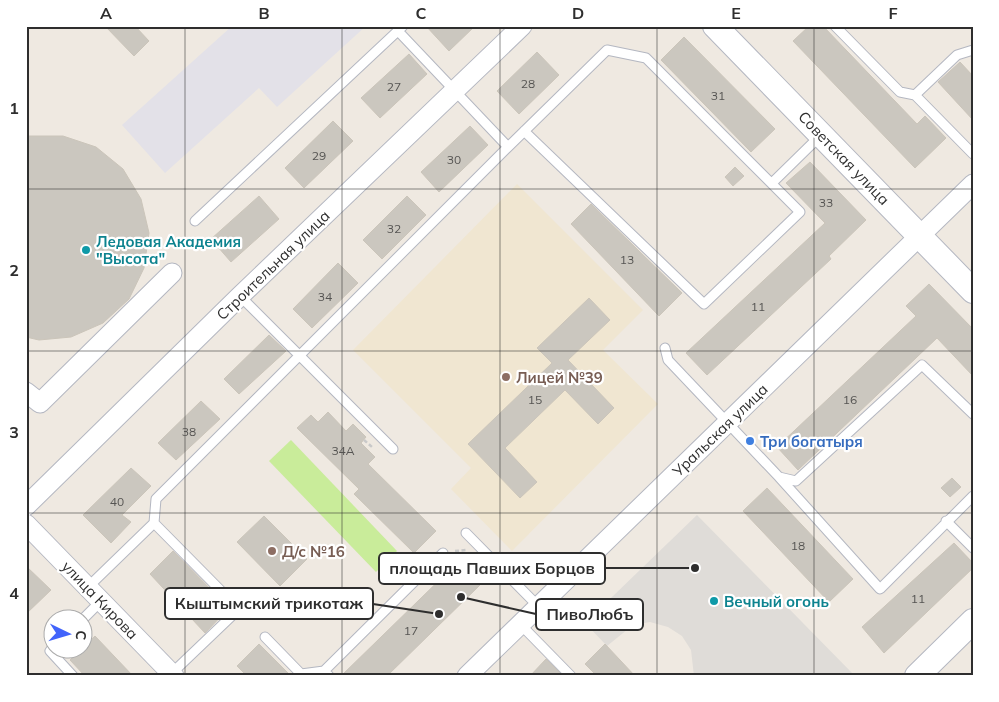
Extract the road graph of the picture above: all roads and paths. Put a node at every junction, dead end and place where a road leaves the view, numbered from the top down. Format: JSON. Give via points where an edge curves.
{"nodes":[{"id":1,"x":522,"y":26,"type":"edge"},
{"id":2,"x":715,"y":26,"type":"edge"},
{"id":3,"x":835,"y":26,"type":"edge"},
{"id":4,"x":400,"y":28,"type":"edge"},
{"id":5,"x":973,"y":50,"type":"edge"},
{"id":6,"x":455,"y":91,"type":"junction"},
{"id":7,"x":915,"y":95,"type":"junction"},
{"id":8,"x":524,"y":131,"type":"junction"},
{"id":9,"x":820,"y":135,"type":"junction"},
{"id":10,"x":508,"y":147,"type":"junction"},
{"id":11,"x":973,"y":154,"type":"edge"},
{"id":12,"x":772,"y":183,"type":"junction"},
{"id":13,"x":973,"y":184,"type":"edge"},
{"id":14,"x":195,"y":221,"type":"dead end"},
{"id":15,"x":920,"y":236,"type":"junction"},
{"id":16,"x":172,"y":273,"type":"dead end"},
{"id":17,"x":973,"y":290,"type":"edge"},
{"id":18,"x":240,"y":296,"type":"junction"},
{"id":19,"x":665,"y":348,"type":"dead end"},
{"id":20,"x":299,"y":356,"type":"junction"},
{"id":21,"x":26,"y":392,"type":"edge"},
{"id":22,"x":973,"y":414,"type":"edge"},
{"id":23,"x":727,"y":423,"type":"junction"},
{"id":24,"x":393,"y":449,"type":"dead end"},
{"id":25,"x":779,"y":477,"type":"junction"},
{"id":26,"x":973,"y":496,"type":"edge"},
{"id":27,"x":26,"y":506,"type":"edge"},
{"id":28,"x":946,"y":521,"type":"junction"},
{"id":29,"x":26,"y":524,"type":"edge"},
{"id":30,"x":154,"y":524,"type":"junction"},
{"id":31,"x":466,"y":533,"type":"dead end"},
{"id":32,"x":481,"y":548,"type":"junction"},
{"id":33,"x":973,"y":548,"type":"edge"},
{"id":34,"x":443,"y":553,"type":"joint"},
{"id":35,"x":88,"y":587,"type":"junction"},
{"id":36,"x":101,"y":601,"type":"junction"},
{"id":37,"x":538,"y":606,"type":"junction"},
{"id":38,"x":92,"y":610,"type":"edge"},
{"id":39,"x":973,"y":621,"type":"edge"},
{"id":40,"x":520,"y":624,"type":"junction"},
{"id":41,"x":265,"y":637,"type":"dead end"},
{"id":42,"x":58,"y":660,"type":"edge"},
{"id":43,"x":327,"y":673,"type":"edge"},
{"id":44,"x":173,"y":675,"type":"edge"},
{"id":45,"x":302,"y":675,"type":"edge"},
{"id":46,"x":73,"y":676,"type":"edge"},
{"id":47,"x":467,"y":676,"type":"edge"},
{"id":48,"x":571,"y":676,"type":"edge"},
{"id":49,"x":917,"y":676,"type":"edge"}],
"edges":[{"from":1,"to":6,"type":"street","name":"Строительная улица"},
{"from":2,"to":9,"type":"street","name":"Советская улица"},
{"from":3,"to":7,"type":"lane","via":[[900,92]]},
{"from":4,"to":6,"type":"lane"},
{"from":4,"to":14,"type":"lane"},
{"from":5,"to":7,"type":"lane","via":[[957,55]]},
{"from":6,"to":10,"type":"lane"},
{"from":6,"to":18,"type":"street","name":"Строительная улица"},
{"from":7,"to":11,"type":"lane"},
{"from":8,"to":10,"type":"lane"},
{"from":8,"to":12,"type":"lane","via":[[607,50],[646,58]]},
{"from":8,"to":12,"type":"lane","via":[[704,304],[800,212]]},
{"from":9,"to":12,"type":"lane"},
{"from":9,"to":15,"type":"street","name":"Советская улица"},
{"from":10,"to":20,"type":"lane"},
{"from":13,"to":15,"type":"street","name":"Уральская улица"},
{"from":15,"to":17,"type":"street","name":"Советская улица"},
{"from":15,"to":23,"type":"street","name":"Уральская улица"},
{"from":16,"to":21,"type":"street","via":[[40,404]]},
{"from":18,"to":20,"type":"lane"},
{"from":18,"to":27,"type":"street","name":"Строительная улица"},
{"from":19,"to":23,"type":"lane","via":[[668,360]]},
{"from":20,"to":24,"type":"lane"},
{"from":20,"to":30,"type":"lane","via":[[156,498]]},
{"from":22,"to":25,"type":"lane","via":[[922,365],[796,481]]},
{"from":23,"to":25,"type":"lane"},
{"from":23,"to":37,"type":"street","name":"Уральская улица"},
{"from":25,"to":28,"type":"lane","via":[[880,589]]},
{"from":26,"to":28,"type":"lane"},
{"from":28,"to":33,"type":"lane"},
{"from":29,"to":35,"type":"street","name":"улица Кирова"},
{"from":30,"to":35,"type":"lane"},
{"from":30,"to":44,"type":"lane","via":[[239,609]]},
{"from":31,"to":32,"type":"lane"},
{"from":32,"to":34,"type":"path"},
{"from":32,"to":37,"type":"lane"},
{"from":34,"to":43,"type":"lane"},
{"from":35,"to":36,"type":"street","name":"улица Кирова"},
{"from":36,"to":38,"type":"lane"},
{"from":36,"to":44,"type":"street","name":"улица Кирова"},
{"from":37,"to":40,"type":"street","name":"Уральская улица"},
{"from":39,"to":49,"type":"street"},
{"from":40,"to":47,"type":"street","name":"Уральская улица"},
{"from":40,"to":48,"type":"lane"},
{"from":41,"to":45,"type":"lane"},
{"from":42,"to":46,"type":"lane"},
{"from":43,"to":45,"type":"lane"}]}
